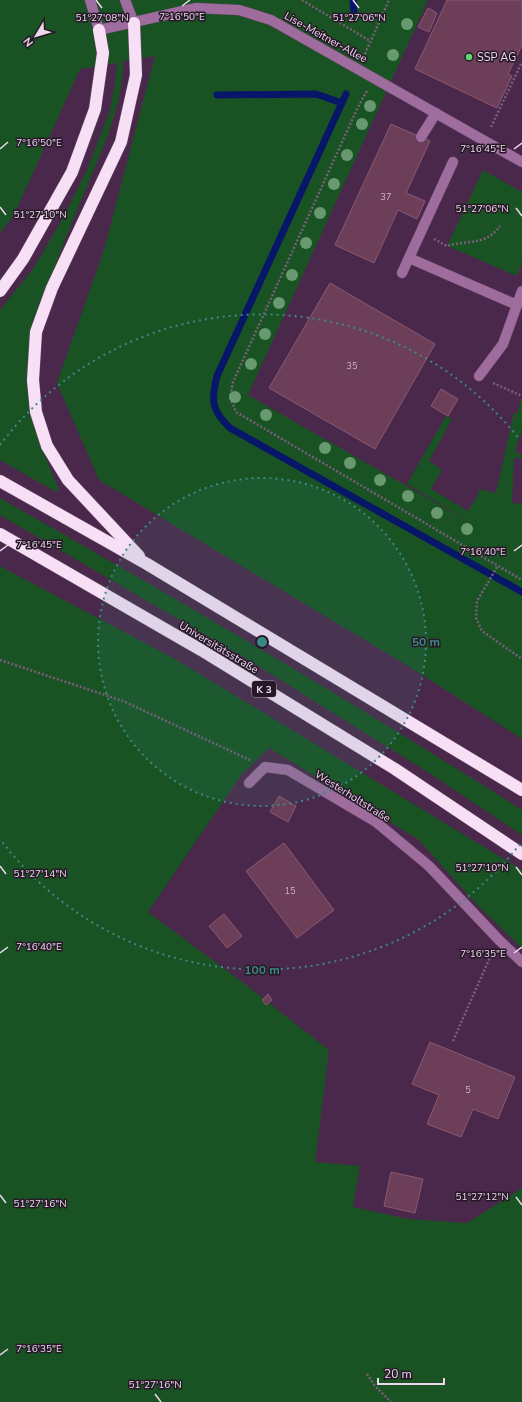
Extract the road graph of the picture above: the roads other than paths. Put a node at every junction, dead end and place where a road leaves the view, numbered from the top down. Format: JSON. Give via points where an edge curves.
{"nodes":[{"id":1,"x":90,"y":0,"type":"edge"},
{"id":2,"x":125,"y":0,"type":"edge"},
{"id":3,"x":134,"y":23,"type":"junction"},
{"id":4,"x":99,"y":30,"type":"junction"},
{"id":5,"x":436,"y":113,"type":"junction"},
{"id":6,"x":421,"y":137,"type":"dead end"},
{"id":7,"x":453,"y":162,"type":"dead end"},
{"id":8,"x":522,"y":162,"type":"edge"},
{"id":9,"x":409,"y":258,"type":"junction"},
{"id":10,"x":402,"y":273,"type":"dead end"},
{"id":11,"x":0,"y":291,"type":"edge"},
{"id":12,"x":522,"y":291,"type":"edge"},
{"id":13,"x":516,"y":305,"type":"junction"},
{"id":14,"x":479,"y":376,"type":"road end"},
{"id":15,"x":0,"y":481,"type":"edge"},
{"id":16,"x":0,"y":534,"type":"edge"},
{"id":17,"x":147,"y":564,"type":"junction"},
{"id":18,"x":249,"y":783,"type":"dead end"},
{"id":19,"x":522,"y":790,"type":"edge"},
{"id":20,"x":522,"y":854,"type":"edge"},
{"id":21,"x":522,"y":962,"type":"edge"}],
"edges":[{"from":1,"to":4,"type":"street"},
{"from":2,"to":3,"type":"street"},
{"from":3,"to":4,"type":"street","name":"Lise-Meitner-Allee"},
{"from":3,"to":5,"type":"street","name":"Lise-Meitner-Allee","via":[[196,8],[239,10],[270,20]]},
{"from":3,"to":17,"type":"highway","via":[[136,75],[121,142],[52,288],[36,332],[33,380],[36,412],[47,446],[68,480]]},
{"from":4,"to":11,"type":"highway","via":[[103,53],[95,109],[72,172],[23,259]]},
{"from":5,"to":6,"type":"street"},
{"from":5,"to":8,"type":"street","name":"Lise-Meitner-Allee"},
{"from":7,"to":9,"type":"street"},
{"from":9,"to":10,"type":"street"},
{"from":9,"to":13,"type":"street"},
{"from":12,"to":13,"type":"street"},
{"from":13,"to":14,"type":"street","via":[[503,344]]},
{"from":15,"to":17,"type":"highway"},
{"from":16,"to":20,"type":"highway","name":"Universitätsstraße","number":"K 3","via":[[221,662],[395,769]]},
{"from":17,"to":19,"type":"highway"},
{"from":18,"to":21,"type":"street","name":"Westerholtstraße","via":[[265,767],[288,770],[376,822],[429,866]]}]}
